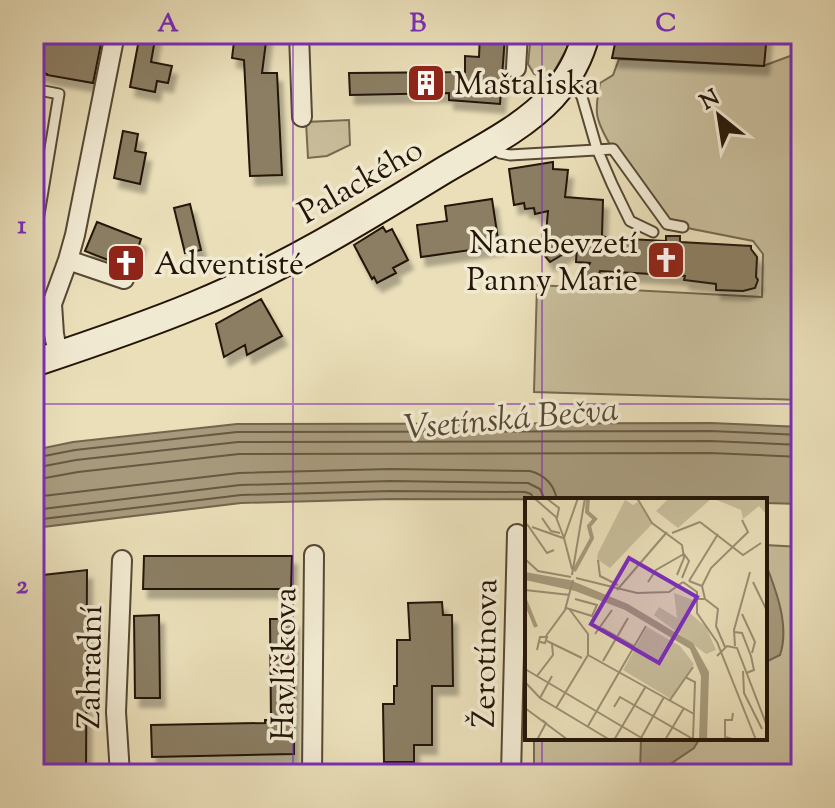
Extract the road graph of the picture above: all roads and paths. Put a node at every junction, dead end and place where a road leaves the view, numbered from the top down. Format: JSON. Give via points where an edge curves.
{"nodes":[{"id":1,"x":115,"y":34,"type":"edge"},
{"id":2,"x":299,"y":34,"type":"edge"},
{"id":3,"x":518,"y":34,"type":"edge"},
{"id":4,"x":586,"y":34,"type":"edge"},
{"id":5,"x":516,"y":68,"type":"dead end"},
{"id":6,"x":566,"y":80,"type":"junction"},
{"id":7,"x":34,"y":89,"type":"edge"},
{"id":8,"x":302,"y":117,"type":"dead end"},
{"id":9,"x":487,"y":144,"type":"junction"},
{"id":10,"x":597,"y":149,"type":"junction"},
{"id":11,"x":683,"y":227,"type":"dead end"},
{"id":12,"x":653,"y":232,"type":"dead end"},
{"id":13,"x":34,"y":245,"type":"edge"},
{"id":14,"x":68,"y":260,"type":"junction"},
{"id":15,"x":124,"y":279,"type":"dead end"},
{"id":16,"x":46,"y":359,"type":"edge"},
{"id":17,"x":517,"y":534,"type":"dead end"},
{"id":18,"x":314,"y":555,"type":"dead end"},
{"id":19,"x":122,"y":560,"type":"dead end"},
{"id":20,"x":120,"y":774,"type":"edge"},
{"id":21,"x":312,"y":774,"type":"edge"},
{"id":22,"x":511,"y":774,"type":"edge"}],
"edges":[{"from":1,"to":14,"type":"street"},
{"from":2,"to":8,"type":"street"},
{"from":3,"to":5,"type":"street"},
{"from":4,"to":6,"type":"street","name":"Palackého"},
{"from":6,"to":9,"type":"street","name":"Palackého","via":[[540,108]]},
{"from":6,"to":10,"type":"lane","via":[[582,97]]},
{"from":7,"to":13,"type":"lane","via":[[59,94]]},
{"from":9,"to":10,"type":"lane","via":[[510,155]]},
{"from":9,"to":16,"type":"street","name":"Palackého","via":[[262,275],[168,316]]},
{"from":10,"to":11,"type":"lane","via":[[613,149],[667,224]]},
{"from":10,"to":12,"type":"lane","via":[[630,221]]},
{"from":14,"to":15,"type":"street"},
{"from":14,"to":16,"type":"street","via":[[45,301],[54,334]]},
{"from":17,"to":22,"type":"street","name":"Žerotínova"},
{"from":18,"to":21,"type":"street","name":"Havlíčkova"},
{"from":19,"to":20,"type":"street","name":"Zahradní","via":[[116,712]]}]}
